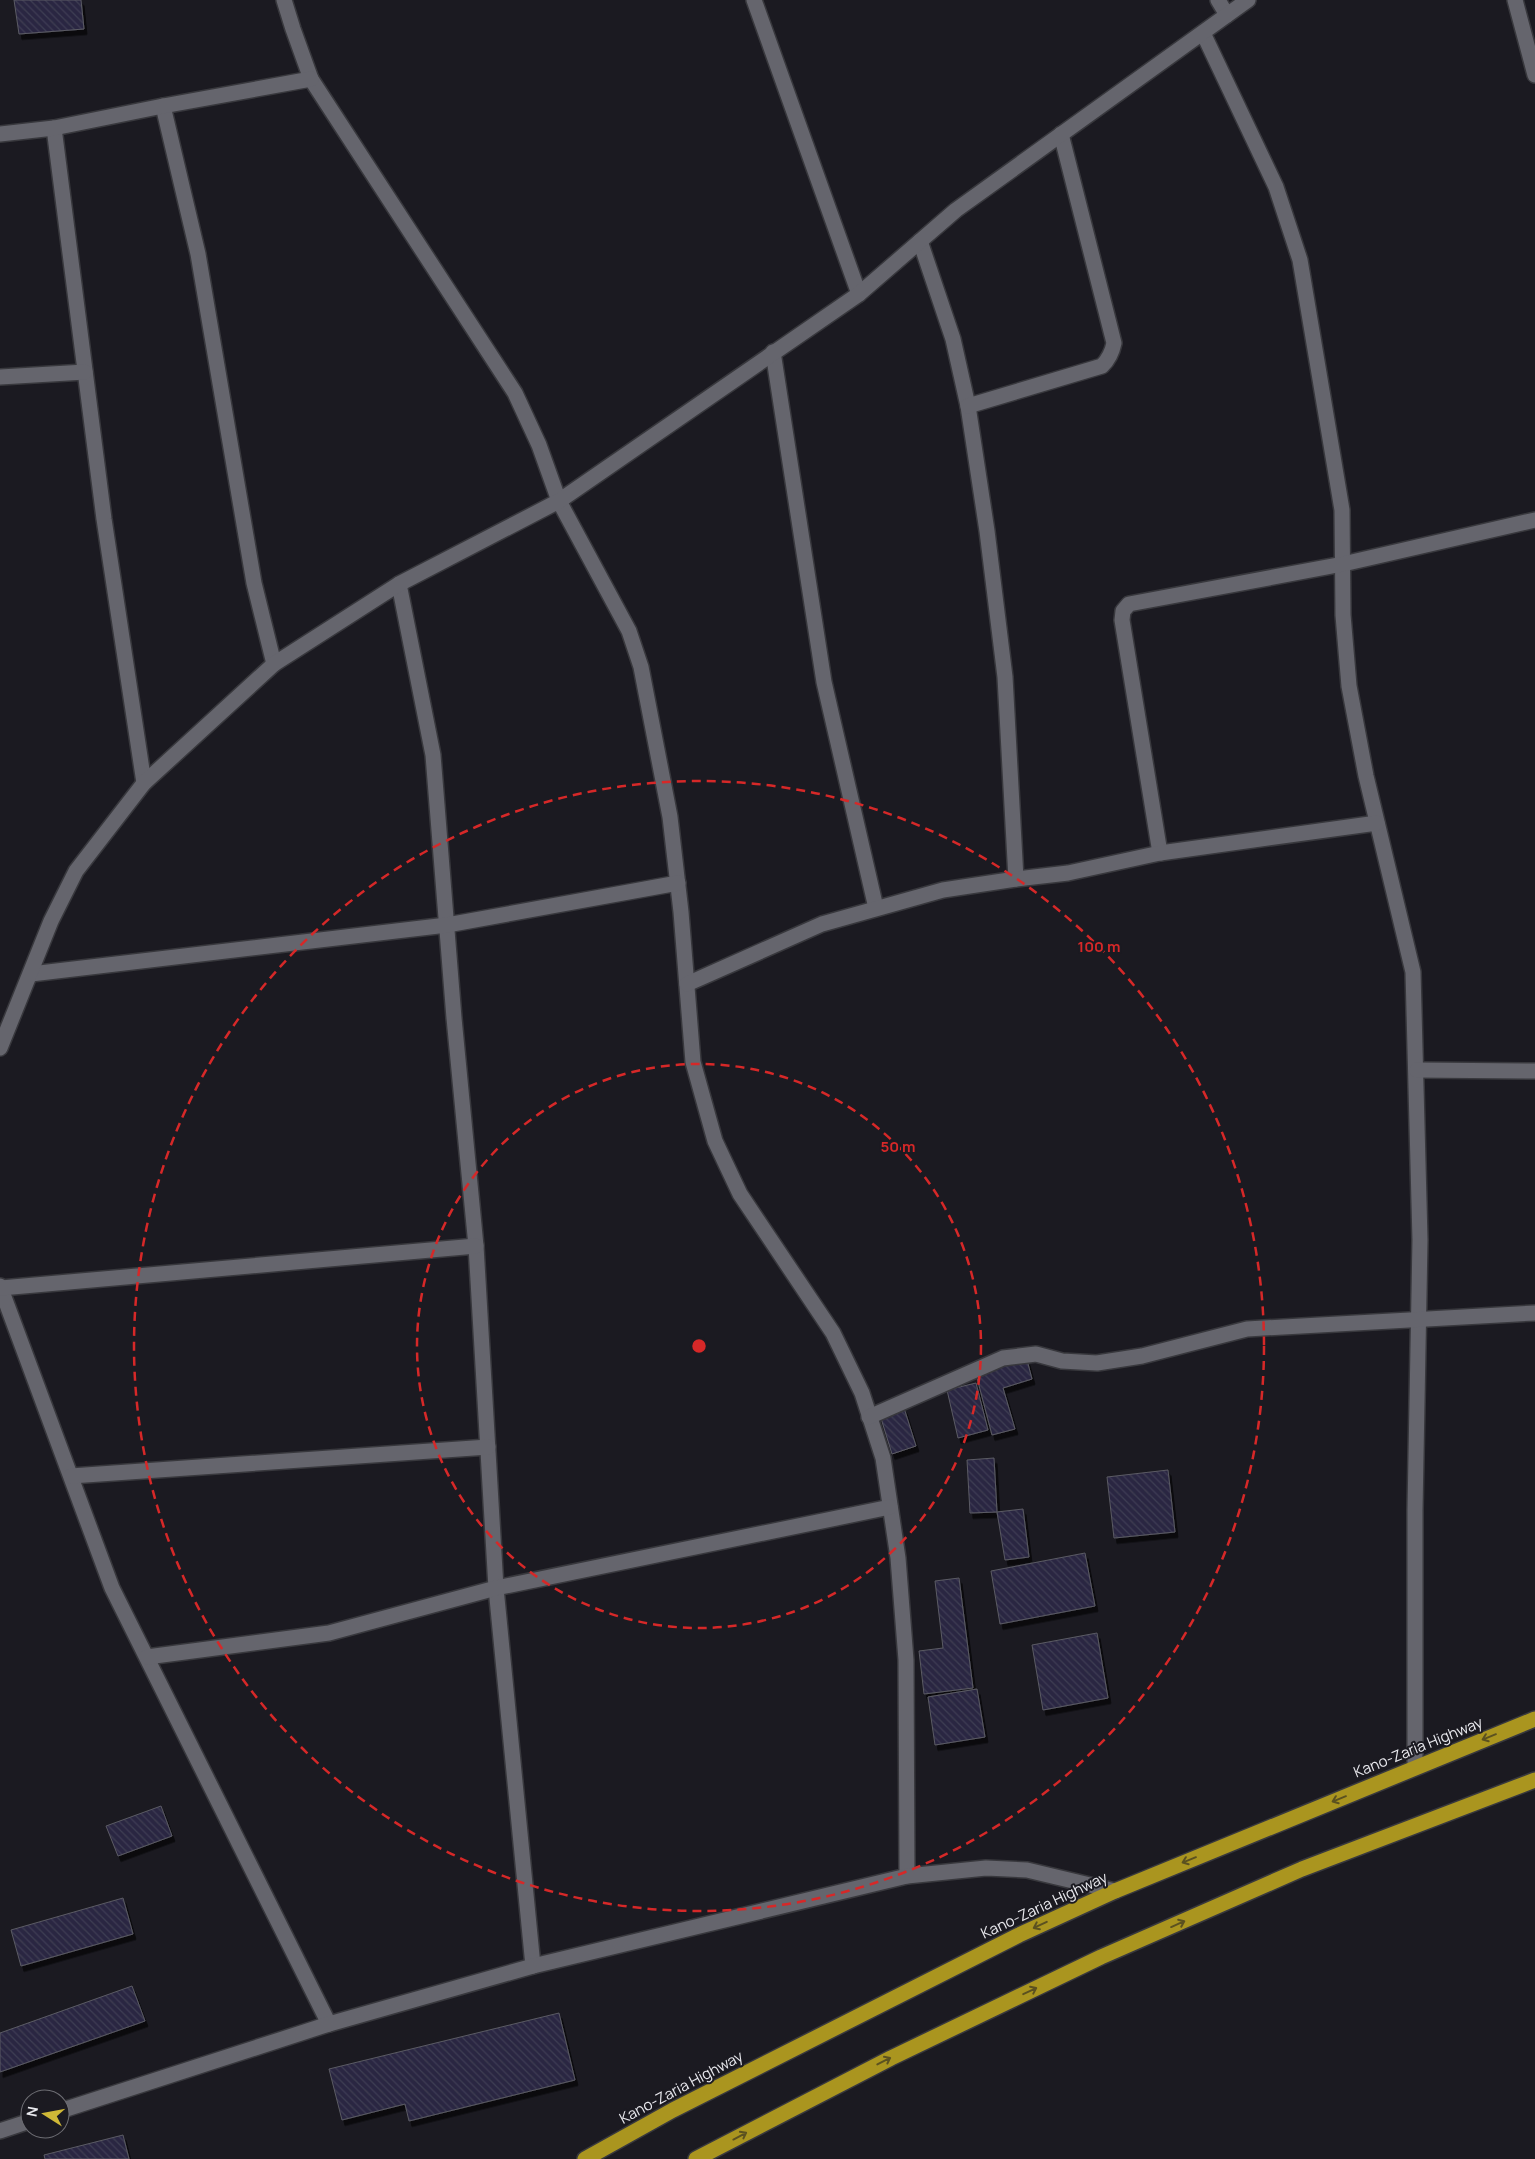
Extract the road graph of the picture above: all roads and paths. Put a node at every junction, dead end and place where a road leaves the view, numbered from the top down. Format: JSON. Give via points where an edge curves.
{"nodes":[{"id":1,"x":284,"y":0,"type":"edge"},
{"id":2,"x":754,"y":0,"type":"edge"},
{"id":3,"x":1218,"y":0,"type":"edge"},
{"id":4,"x":1248,"y":0,"type":"edge"},
{"id":5,"x":1515,"y":0,"type":"edge"},
{"id":6,"x":1227,"y":16,"type":"junction"},
{"id":7,"x":1203,"y":33,"type":"junction"},
{"id":8,"x":1535,"y":75,"type":"edge"},
{"id":9,"x":311,"y":79,"type":"junction"},
{"id":10,"x":163,"y":106,"type":"junction"},
{"id":11,"x":54,"y":128,"type":"junction"},
{"id":12,"x":0,"y":134,"type":"edge"},
{"id":13,"x":1061,"y":134,"type":"junction"},
{"id":14,"x":920,"y":242,"type":"junction"},
{"id":15,"x":858,"y":294,"type":"junction"},
{"id":16,"x":773,"y":352,"type":"junction"},
{"id":17,"x":84,"y":372,"type":"junction"},
{"id":18,"x":0,"y":377,"type":"edge"},
{"id":19,"x":968,"y":406,"type":"junction"},
{"id":20,"x":558,"y":501,"type":"junction"},
{"id":21,"x":1535,"y":520,"type":"edge"},
{"id":22,"x":1343,"y":564,"type":"junction"},
{"id":23,"x":399,"y":584,"type":"junction"},
{"id":24,"x":274,"y":664,"type":"junction"},
{"id":25,"x":144,"y":783,"type":"junction"},
{"id":26,"x":1377,"y":823,"type":"junction"},
{"id":27,"x":1160,"y":853,"type":"junction"},
{"id":28,"x":1016,"y":879,"type":"junction"},
{"id":29,"x":678,"y":883,"type":"junction"},
{"id":30,"x":876,"y":908,"type":"junction"},
{"id":31,"x":447,"y":925,"type":"junction"},
{"id":32,"x":31,"y":974,"type":"junction"},
{"id":33,"x":687,"y":984,"type":"junction"},
{"id":34,"x":0,"y":1048,"type":"edge"},
{"id":35,"x":1417,"y":1070,"type":"junction"},
{"id":36,"x":1535,"y":1071,"type":"edge"},
{"id":37,"x":476,"y":1246,"type":"junction"},
{"id":38,"x":0,"y":1287,"type":"edge"},
{"id":39,"x":1535,"y":1313,"type":"edge"},
{"id":40,"x":1419,"y":1319,"type":"junction"},
{"id":41,"x":869,"y":1417,"type":"junction"},
{"id":42,"x":488,"y":1447,"type":"junction"},
{"id":43,"x":70,"y":1476,"type":"junction"},
{"id":44,"x":890,"y":1507,"type":"junction"},
{"id":45,"x":496,"y":1588,"type":"junction"},
{"id":46,"x":147,"y":1657,"type":"junction"},
{"id":47,"x":1535,"y":1719,"type":"edge"},
{"id":48,"x":1415,"y":1767,"type":"junction"},
{"id":49,"x":1535,"y":1780,"type":"edge"},
{"id":50,"x":907,"y":1876,"type":"junction"},
{"id":51,"x":1115,"y":1891,"type":"junction"},
{"id":52,"x":533,"y":1966,"type":"junction"},
{"id":53,"x":329,"y":2024,"type":"junction"},
{"id":54,"x":70,"y":2108,"type":"edge"},
{"id":55,"x":20,"y":2124,"type":"edge"},
{"id":56,"x":0,"y":2131,"type":"edge"},
{"id":57,"x":585,"y":2159,"type":"edge"},
{"id":58,"x":696,"y":2159,"type":"edge"}],
"edges":[{"from":1,"to":9,"type":"street"},
{"from":2,"to":15,"type":"street"},
{"from":3,"to":6,"type":"street"},
{"from":4,"to":6,"type":"street"},
{"from":5,"to":8,"type":"street"},
{"from":6,"to":7,"type":"street"},
{"from":7,"to":13,"type":"street"},
{"from":7,"to":22,"type":"street","via":[[1276,187],[1300,260],[1342,510]]},
{"from":9,"to":10,"type":"street"},
{"from":9,"to":20,"type":"street","via":[[514,393],[540,445]]},
{"from":10,"to":11,"type":"street"},
{"from":10,"to":24,"type":"street","via":[[198,254],[254,583]]},
{"from":11,"to":12,"type":"street"},
{"from":11,"to":17,"type":"street"},
{"from":13,"to":14,"type":"street","via":[[956,210]]},
{"from":13,"to":19,"type":"street","via":[[1114,343],[1110,358],[1102,366]]},
{"from":14,"to":15,"type":"street"},
{"from":14,"to":19,"type":"street","via":[[953,339]]},
{"from":15,"to":16,"type":"street"},
{"from":16,"to":20,"type":"street"},
{"from":16,"to":30,"type":"street","via":[[824,682]]},
{"from":17,"to":18,"type":"street"},
{"from":17,"to":25,"type":"street"},
{"from":19,"to":28,"type":"street","via":[[1005,677]]},
{"from":20,"to":23,"type":"street"},
{"from":20,"to":29,"type":"street","via":[[629,631],[642,667],[670,816]]},
{"from":21,"to":22,"type":"street"},
{"from":22,"to":26,"type":"street","via":[[1343,615],[1349,686]]},
{"from":22,"to":27,"type":"street","via":[[1129,604],[1123,611]]},
{"from":23,"to":24,"type":"street"},
{"from":23,"to":31,"type":"street","via":[[433,755]]},
{"from":24,"to":25,"type":"street"},
{"from":25,"to":32,"type":"street","via":[[76,872],[51,921]]},
{"from":26,"to":27,"type":"street"},
{"from":26,"to":35,"type":"street","via":[[1413,972]]},
{"from":27,"to":28,"type":"street","via":[[1068,873]]},
{"from":28,"to":30,"type":"street","via":[[943,890]]},
{"from":29,"to":31,"type":"street"},
{"from":29,"to":33,"type":"street"},
{"from":30,"to":33,"type":"street","via":[[822,924]]},
{"from":31,"to":32,"type":"street"},
{"from":31,"to":37,"type":"street"},
{"from":32,"to":34,"type":"street"},
{"from":33,"to":41,"type":"street","via":[[693,1062],[715,1141],[740,1194],[833,1333],[862,1393]]},
{"from":35,"to":36,"type":"street"},
{"from":35,"to":40,"type":"street"},
{"from":37,"to":38,"type":"street"},
{"from":37,"to":42,"type":"street"},
{"from":38,"to":43,"type":"street"},
{"from":39,"to":40,"type":"street"},
{"from":40,"to":41,"type":"street","via":[[1247,1329],[1142,1356],[1097,1363],[1062,1361],[1036,1354],[1003,1358]]},
{"from":40,"to":48,"type":"street"},
{"from":41,"to":44,"type":"street","via":[[883,1458]]},
{"from":42,"to":43,"type":"street"},
{"from":42,"to":45,"type":"street"},
{"from":43,"to":46,"type":"street","via":[[112,1588]]},
{"from":44,"to":45,"type":"street"},
{"from":44,"to":50,"type":"street","via":[[898,1558],[906,1660]]},
{"from":45,"to":46,"type":"street","via":[[329,1633]]},
{"from":45,"to":52,"type":"street"},
{"from":46,"to":53,"type":"street"},
{"from":47,"to":48,"type":"highway","name":"Kano-Zaria Highway","one_way":true},
{"from":48,"to":51,"type":"highway","name":"Kano-Zaria Highway","one_way":true},
{"from":58,"to":49,"type":"highway","one_way":true,"via":[[890,2058],[1101,1958],[1302,1869]]},
{"from":50,"to":51,"type":"street","via":[[986,1868],[1027,1870]]},
{"from":50,"to":52,"type":"street"},
{"from":51,"to":57,"type":"highway","name":"Kano-Zaria Highway","one_way":true,"via":[[864,2012]]},
{"from":52,"to":53,"type":"street"},
{"from":53,"to":54,"type":"street"},
{"from":55,"to":56,"type":"street"}]}
